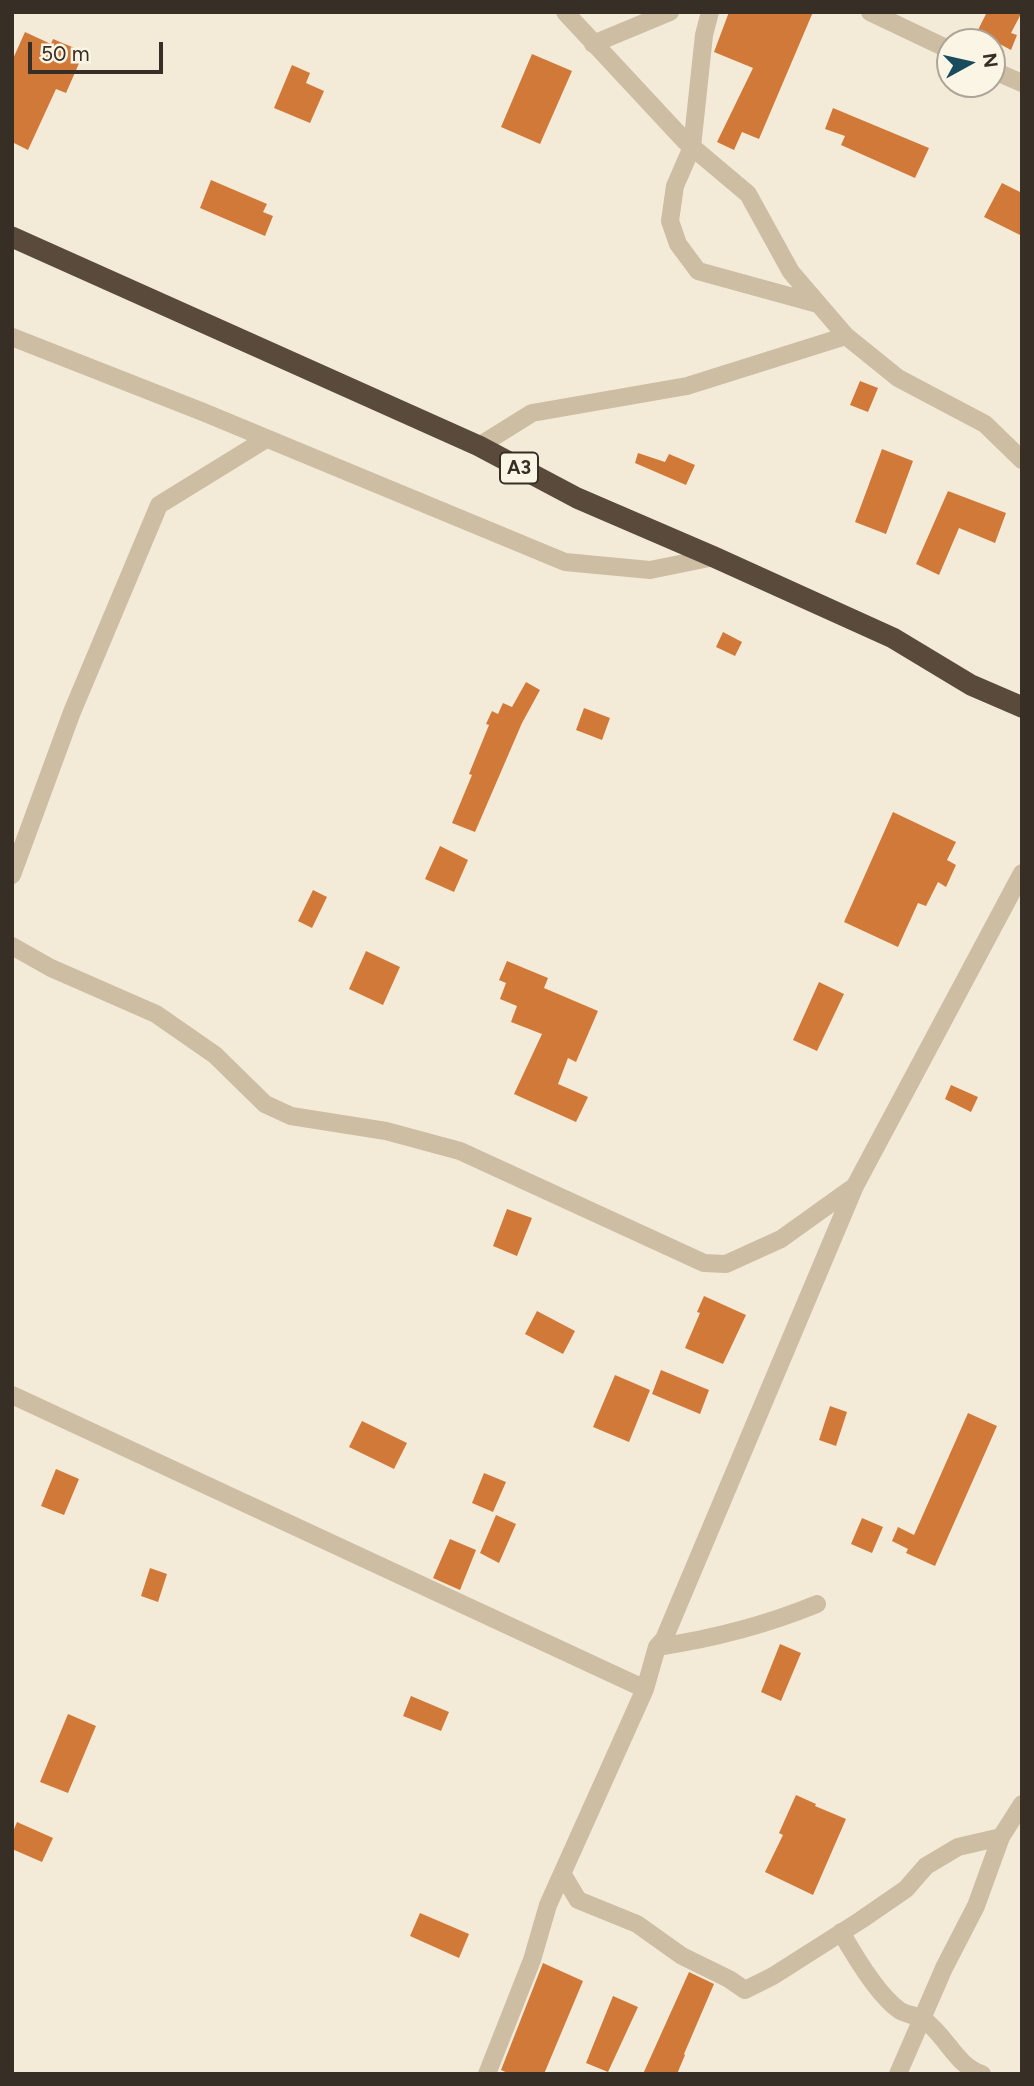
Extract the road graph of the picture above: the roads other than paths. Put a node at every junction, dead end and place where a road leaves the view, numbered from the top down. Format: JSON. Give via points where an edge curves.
{"nodes":[{"id":1,"x":565,"y":12,"type":"edge"},
{"id":2,"x":670,"y":12,"type":"edge"},
{"id":3,"x":710,"y":12,"type":"edge"},
{"id":4,"x":870,"y":12,"type":"edge"},
{"id":5,"x":936,"y":43,"type":"edge"},
{"id":6,"x":593,"y":44,"type":"junction"},
{"id":7,"x":692,"y":147,"type":"junction"},
{"id":8,"x":12,"y":237,"type":"edge"},
{"id":9,"x":818,"y":304,"type":"junction"},
{"id":10,"x":846,"y":336,"type":"junction"},
{"id":11,"x":12,"y":337,"type":"edge"},
{"id":12,"x":266,"y":439,"type":"junction"},
{"id":13,"x":479,"y":446,"type":"junction"},
{"id":14,"x":1022,"y":460,"type":"edge"},
{"id":15,"x":714,"y":556,"type":"junction"},
{"id":16,"x":1022,"y":707,"type":"edge"},
{"id":17,"x":1022,"y":873,"type":"edge"},
{"id":18,"x":12,"y":875,"type":"edge"},
{"id":19,"x":12,"y":946,"type":"edge"},
{"id":20,"x":855,"y":1186,"type":"junction"},
{"id":21,"x":12,"y":1395,"type":"edge"},
{"id":22,"x":817,"y":1604,"type":"dead end"},
{"id":23,"x":657,"y":1647,"type":"junction"},
{"id":24,"x":645,"y":1689,"type":"junction"},
{"id":25,"x":1022,"y":1804,"type":"edge"},
{"id":26,"x":1001,"y":1837,"type":"junction"},
{"id":27,"x":563,"y":1875,"type":"junction"},
{"id":28,"x":841,"y":1932,"type":"junction"},
{"id":29,"x":923,"y":2019,"type":"junction"},
{"id":30,"x":486,"y":2074,"type":"edge"},
{"id":31,"x":898,"y":2074,"type":"edge"},
{"id":32,"x":982,"y":2074,"type":"edge"}],
"edges":[{"from":1,"to":6,"type":"street"},
{"from":2,"to":6,"type":"street"},
{"from":3,"to":7,"type":"street"},
{"from":4,"to":5,"type":"street"},
{"from":6,"to":7,"type":"street"},
{"from":7,"to":9,"type":"street","via":[[748,194],[791,272]]},
{"from":7,"to":9,"type":"street","via":[[675,186],[670,221],[678,244],[698,271]]},
{"from":8,"to":13,"type":"highway","number":"A3"},
{"from":9,"to":10,"type":"street"},
{"from":10,"to":13,"type":"street","via":[[687,386],[532,413]]},
{"from":10,"to":14,"type":"street","via":[[898,378],[985,424]]},
{"from":11,"to":12,"type":"street"},
{"from":12,"to":15,"type":"street","via":[[565,562],[650,569]]},
{"from":12,"to":18,"type":"street","via":[[159,505],[72,712]]},
{"from":13,"to":15,"type":"highway","number":"A3","via":[[577,498]]},
{"from":15,"to":16,"type":"highway","number":"A3","via":[[893,638],[971,685]]},
{"from":17,"to":20,"type":"street"},
{"from":19,"to":20,"type":"street","via":[[156,1014],[215,1055],[265,1104],[291,1116],[386,1131],[460,1151],[704,1263],[726,1264],[781,1239]]},
{"from":20,"to":23,"type":"street"},
{"from":21,"to":24,"type":"street"},
{"from":22,"to":23,"type":"street","via":[[691,1642]]},
{"from":23,"to":24,"type":"street"},
{"from":24,"to":27,"type":"street"},
{"from":25,"to":26,"type":"street"},
{"from":26,"to":28,"type":"street","via":[[958,1847]]},
{"from":26,"to":29,"type":"street"},
{"from":27,"to":28,"type":"street","via":[[578,1900],[637,1924],[682,1956],[744,1990]]},
{"from":27,"to":30,"type":"street"},
{"from":28,"to":29,"type":"street","via":[[868,1977],[899,2010]]},
{"from":29,"to":31,"type":"street"},
{"from":29,"to":32,"type":"street","via":[[969,2070]]}]}
